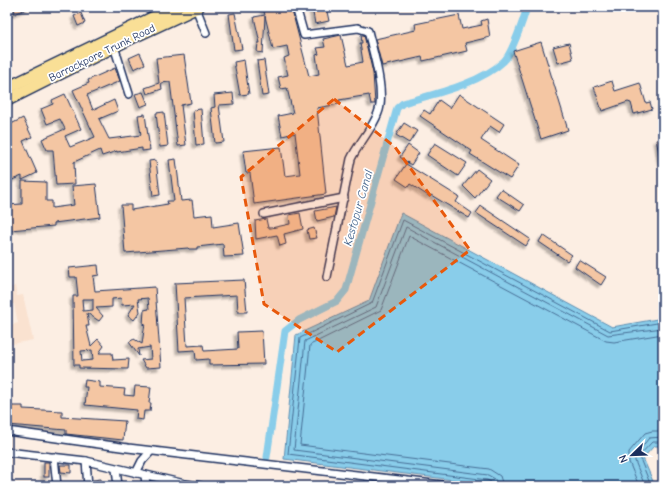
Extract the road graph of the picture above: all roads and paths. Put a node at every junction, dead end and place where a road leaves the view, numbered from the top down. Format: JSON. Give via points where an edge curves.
{"nodes":[{"id":1,"x":175,"y":7,"type":"edge"},
{"id":2,"x":197,"y":7,"type":"edge"},
{"id":3,"x":296,"y":7,"type":"edge"},
{"id":4,"x":206,"y":33,"type":"dead end"},
{"id":5,"x":114,"y":46,"type":"junction"},
{"id":6,"x":7,"y":88,"type":"edge"},
{"id":7,"x":129,"y":94,"type":"dead end"},
{"id":8,"x":7,"y":100,"type":"edge"},
{"id":9,"x":344,"y":198,"type":"junction"},
{"id":10,"x":264,"y":214,"type":"dead end"},
{"id":11,"x":327,"y":277,"type":"dead end"},
{"id":12,"x":7,"y":431,"type":"edge"},
{"id":13,"x":151,"y":451,"type":"junction"},
{"id":14,"x":7,"y":452,"type":"edge"},
{"id":15,"x":54,"y":457,"type":"junction"},
{"id":16,"x":86,"y":461,"type":"junction"},
{"id":17,"x":116,"y":469,"type":"junction"},
{"id":18,"x":136,"y":473,"type":"junction"},
{"id":19,"x":145,"y":475,"type":"junction"},
{"id":20,"x":185,"y":485,"type":"edge"},
{"id":21,"x":57,"y":486,"type":"edge"},
{"id":22,"x":88,"y":486,"type":"edge"},
{"id":23,"x":118,"y":486,"type":"edge"},
{"id":24,"x":146,"y":486,"type":"edge"},
{"id":25,"x":200,"y":486,"type":"edge"},
{"id":26,"x":450,"y":486,"type":"edge"}],
"edges":[{"from":1,"to":6,"type":"main road","name":"Barrackpore Trunk Road"},
{"from":2,"to":4,"type":"street"},
{"from":2,"to":5,"type":"main road","name":"Barrackpore Trunk Road"},
{"from":3,"to":9,"type":"street","via":[[304,34],[358,28],[368,31],[381,104],[378,114],[351,159]]},
{"from":5,"to":7,"type":"street"},
{"from":5,"to":8,"type":"main road","name":"Barrackpore Trunk Road"},
{"from":9,"to":10,"type":"street"},
{"from":9,"to":11,"type":"street"},
{"from":12,"to":13,"type":"street"},
{"from":13,"to":18,"type":"street"},
{"from":13,"to":26,"type":"street"},
{"from":14,"to":15,"type":"street"},
{"from":15,"to":16,"type":"street"},
{"from":15,"to":21,"type":"street"},
{"from":16,"to":17,"type":"street"},
{"from":16,"to":22,"type":"street"},
{"from":17,"to":18,"type":"street"},
{"from":17,"to":23,"type":"street"},
{"from":18,"to":19,"type":"street"},
{"from":19,"to":20,"type":"street"},
{"from":19,"to":24,"type":"street"},
{"from":20,"to":25,"type":"street"}]}
